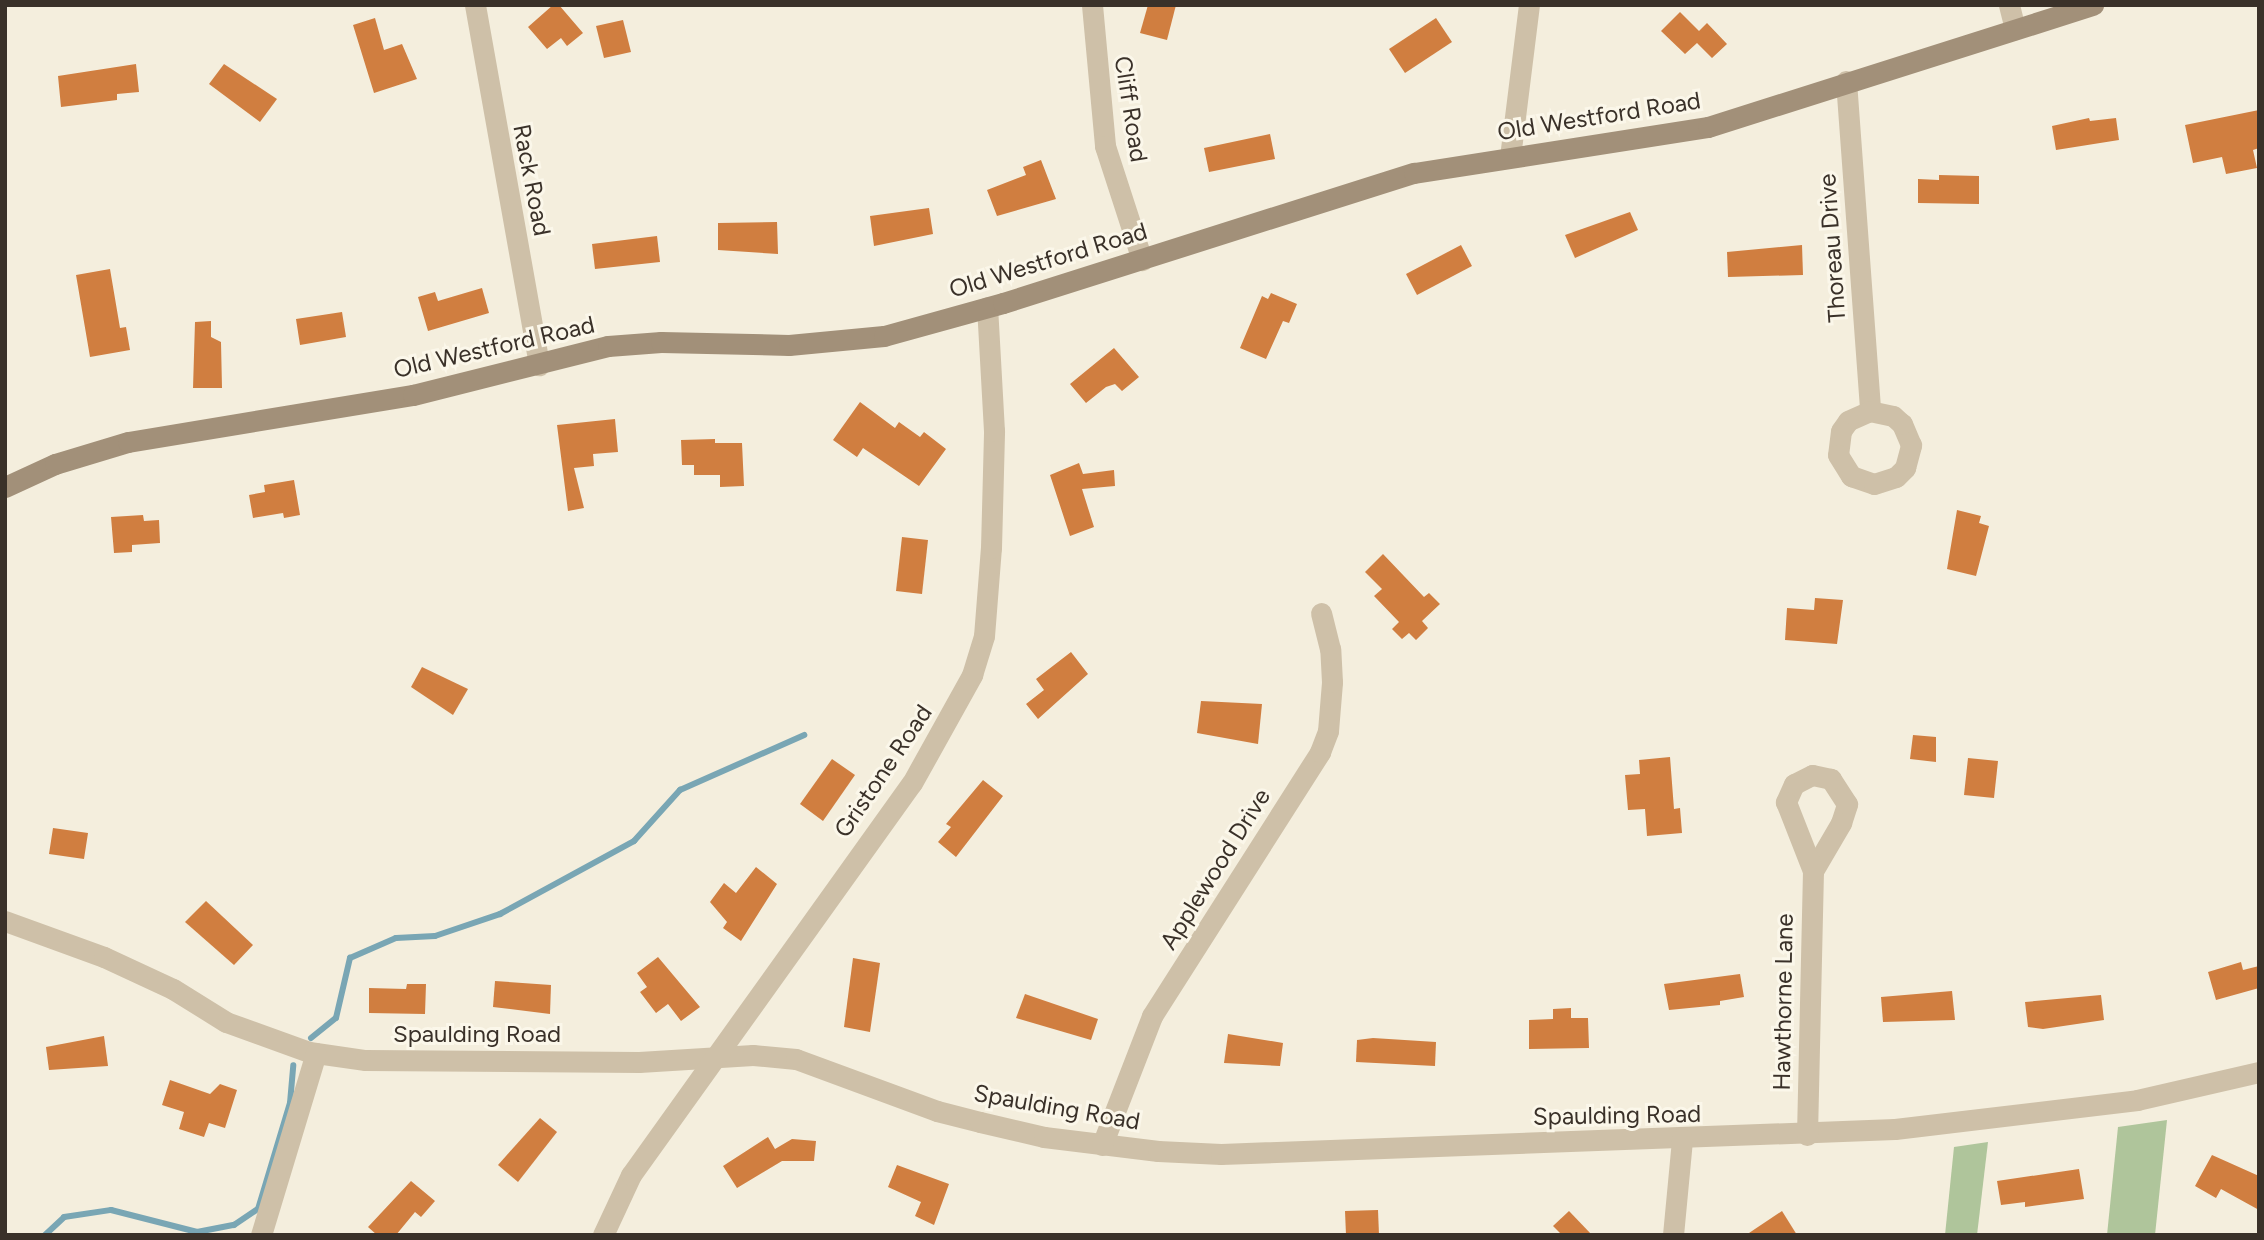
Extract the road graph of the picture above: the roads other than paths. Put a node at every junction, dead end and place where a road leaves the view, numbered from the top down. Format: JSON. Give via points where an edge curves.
{"nodes":[{"id":1,"x":475,"y":5,"type":"edge"},
{"id":2,"x":1092,"y":5,"type":"edge"},
{"id":3,"x":1529,"y":5,"type":"edge"},
{"id":4,"x":2009,"y":5,"type":"edge"},
{"id":5,"x":2093,"y":5,"type":"edge"},
{"id":6,"x":2015,"y":29,"type":"junction"},
{"id":7,"x":1846,"y":81,"type":"junction"},
{"id":8,"x":1510,"y":157,"type":"junction"},
{"id":9,"x":1142,"y":260,"type":"junction"},
{"id":10,"x":987,"y":307,"type":"junction"},
{"id":11,"x":539,"y":365,"type":"junction"},
{"id":12,"x":1870,"y":411,"type":"dead end"},
{"id":13,"x":5,"y":487,"type":"edge"},
{"id":14,"x":1321,"y":613,"type":"dead end"},
{"id":15,"x":1813,"y":871,"type":"dead end"},
{"id":16,"x":5,"y":922,"type":"edge"},
{"id":17,"x":316,"y":1053,"type":"junction"},
{"id":18,"x":716,"y":1057,"type":"junction"},
{"id":19,"x":2259,"y":1072,"type":"edge"},
{"id":20,"x":1807,"y":1135,"type":"junction"},
{"id":21,"x":1682,"y":1139,"type":"junction"},
{"id":22,"x":1102,"y":1145,"type":"junction"},
{"id":23,"x":261,"y":1235,"type":"edge"},
{"id":24,"x":603,"y":1235,"type":"edge"},
{"id":25,"x":1673,"y":1235,"type":"edge"}],
"edges":[{"from":1,"to":11,"type":"street","name":"Rack Road"},
{"from":2,"to":9,"type":"street","name":"Cliff Road","via":[[1105,146]]},
{"from":3,"to":8,"type":"street"},
{"from":4,"to":6,"type":"street"},
{"from":5,"to":6,"type":"main road","name":"Old Westford Road"},
{"from":6,"to":7,"type":"main road","name":"Old Westford Road"},
{"from":7,"to":8,"type":"main road","name":"Old Westford Road","via":[[1708,127]]},
{"from":7,"to":12,"type":"street","name":"Thoreau Drive"},
{"from":8,"to":9,"type":"main road","name":"Old Westford Road","via":[[1414,173]]},
{"from":9,"to":10,"type":"main road","name":"Old Westford Road"},
{"from":10,"to":11,"type":"main road","name":"Old Westford Road","via":[[884,336],[789,345],[661,342],[608,346]]},
{"from":10,"to":18,"type":"street","name":"Gristone Road","via":[[994,431],[991,561],[984,636],[972,675],[912,783]]},
{"from":11,"to":13,"type":"main road","name":"Old Westford Road","via":[[343,408],[128,442],[55,464]]},
{"from":14,"to":22,"type":"street","name":"Applewood Drive","via":[[1332,682],[1328,731],[1320,752],[1152,1016]]},
{"from":15,"to":20,"type":"street","name":"Hawthorne Lane"},
{"from":16,"to":17,"type":"street","name":"Spaulding Road","via":[[104,957],[173,989],[226,1021]]},
{"from":17,"to":18,"type":"street","name":"Spaulding Road","via":[[379,1060],[639,1062]]},
{"from":17,"to":23,"type":"street"},
{"from":18,"to":22,"type":"street","name":"Spaulding Road","via":[[796,1059],[937,1111],[1044,1137]]},
{"from":18,"to":24,"type":"street","name":"Gristone Road","via":[[631,1175]]},
{"from":19,"to":20,"type":"street","name":"Spaulding Road","via":[[2137,1100]]},
{"from":20,"to":21,"type":"street","name":"Spaulding Road"},
{"from":21,"to":22,"type":"street","name":"Spaulding Road","via":[[1221,1154]]},
{"from":21,"to":25,"type":"street"}]}
